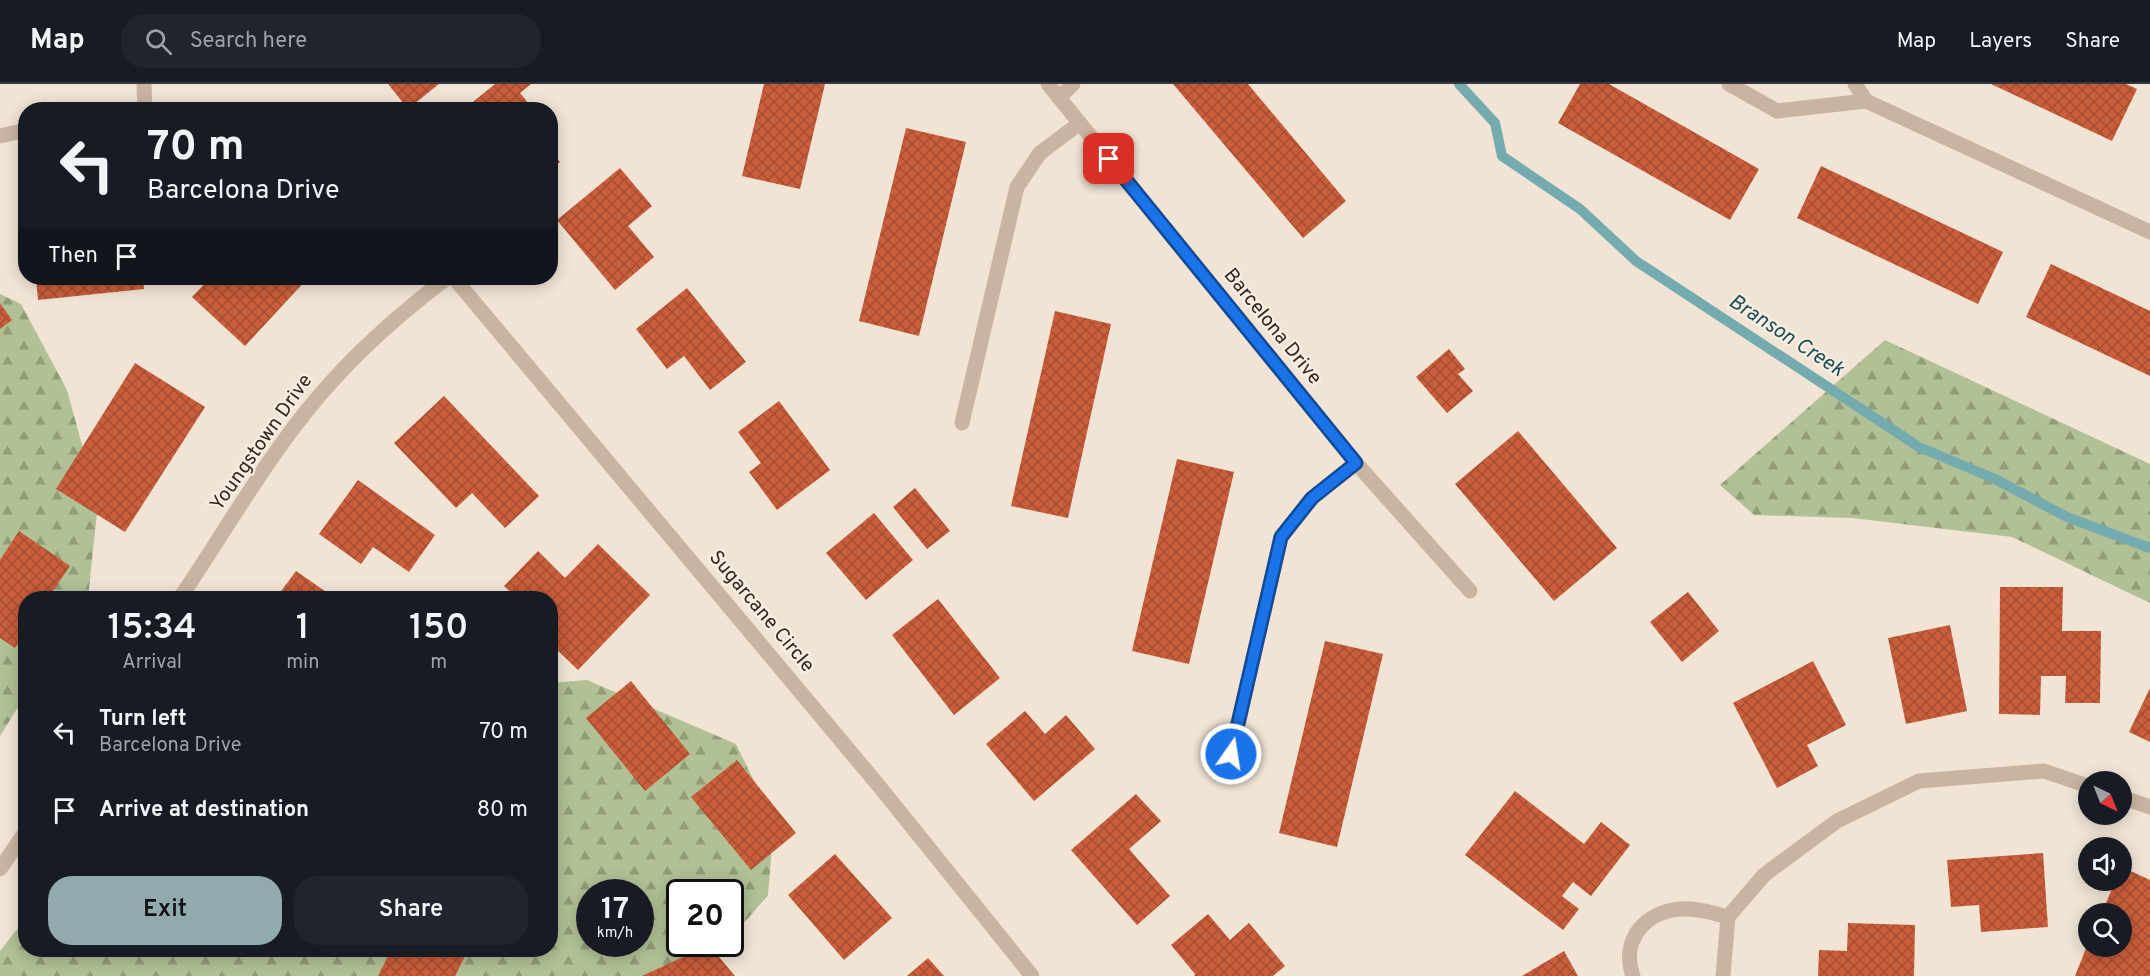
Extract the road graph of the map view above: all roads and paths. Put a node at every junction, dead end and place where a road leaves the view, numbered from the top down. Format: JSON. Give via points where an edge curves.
{"nodes":[{"id":1,"x":144,"y":84,"type":"edge"},
{"id":2,"x":1048,"y":84,"type":"edge"},
{"id":3,"x":1073,"y":84,"type":"edge"},
{"id":4,"x":1729,"y":84,"type":"edge"},
{"id":5,"x":1856,"y":84,"type":"edge"},
{"id":6,"x":1059,"y":98,"type":"junction"},
{"id":7,"x":1866,"y":100,"type":"junction"},
{"id":8,"x":145,"y":102,"type":"edge"},
{"id":9,"x":1080,"y":123,"type":"junction"},
{"id":10,"x":18,"y":132,"type":"edge"},
{"id":11,"x":0,"y":136,"type":"edge"},
{"id":12,"x":2150,"y":232,"type":"edge"},
{"id":13,"x":438,"y":285,"type":"edge"},
{"id":14,"x":460,"y":285,"type":"edge"},
{"id":15,"x":962,"y":423,"type":"dead end"},
{"id":16,"x":1356,"y":463,"type":"junction"},
{"id":17,"x":185,"y":591,"type":"edge"},
{"id":18,"x":1470,"y":591,"type":"dead end"},
{"id":19,"x":1231,"y":754,"type":"dead end"},
{"id":20,"x":2078,"y":783,"type":"edge"},
{"id":21,"x":2132,"y":801,"type":"edge"},
{"id":22,"x":2150,"y":807,"type":"edge"},
{"id":23,"x":18,"y":843,"type":"edge"},
{"id":24,"x":0,"y":869,"type":"edge"},
{"id":25,"x":1728,"y":917,"type":"junction"},
{"id":26,"x":1032,"y":976,"type":"edge"},
{"id":27,"x":1633,"y":976,"type":"edge"},
{"id":28,"x":1723,"y":976,"type":"edge"}],
"edges":[{"from":1,"to":8,"type":"street"},
{"from":2,"to":6,"type":"street","name":"Barcelona Drive"},
{"from":3,"to":6,"type":"street"},
{"from":4,"to":7,"type":"street","via":[[1777,111]]},
{"from":5,"to":7,"type":"street"},
{"from":6,"to":9,"type":"street","name":"Barcelona Drive"},
{"from":7,"to":12,"type":"street"},
{"from":9,"to":15,"type":"street","via":[[1040,153],[1017,187]]},
{"from":9,"to":16,"type":"street","name":"Barcelona Drive"},
{"from":10,"to":11,"type":"street"},
{"from":13,"to":17,"type":"street","name":"Youngstown Drive","via":[[382,330],[334,379],[291,433]]},
{"from":14,"to":26,"type":"street","name":"Sugarcane Circle","via":[[879,786]]},
{"from":16,"to":18,"type":"street","name":"Barcelona Drive"},
{"from":16,"to":19,"type":"street","via":[[1312,498],[1281,537]]},
{"from":20,"to":25,"type":"street","via":[[2044,771],[1919,781],[1836,821],[1764,875]]},
{"from":21,"to":22,"type":"street"},
{"from":23,"to":24,"type":"street"},
{"from":25,"to":27,"type":"street","via":[[1696,909],[1653,916],[1633,937],[1629,951]]},
{"from":25,"to":28,"type":"street"}]}
